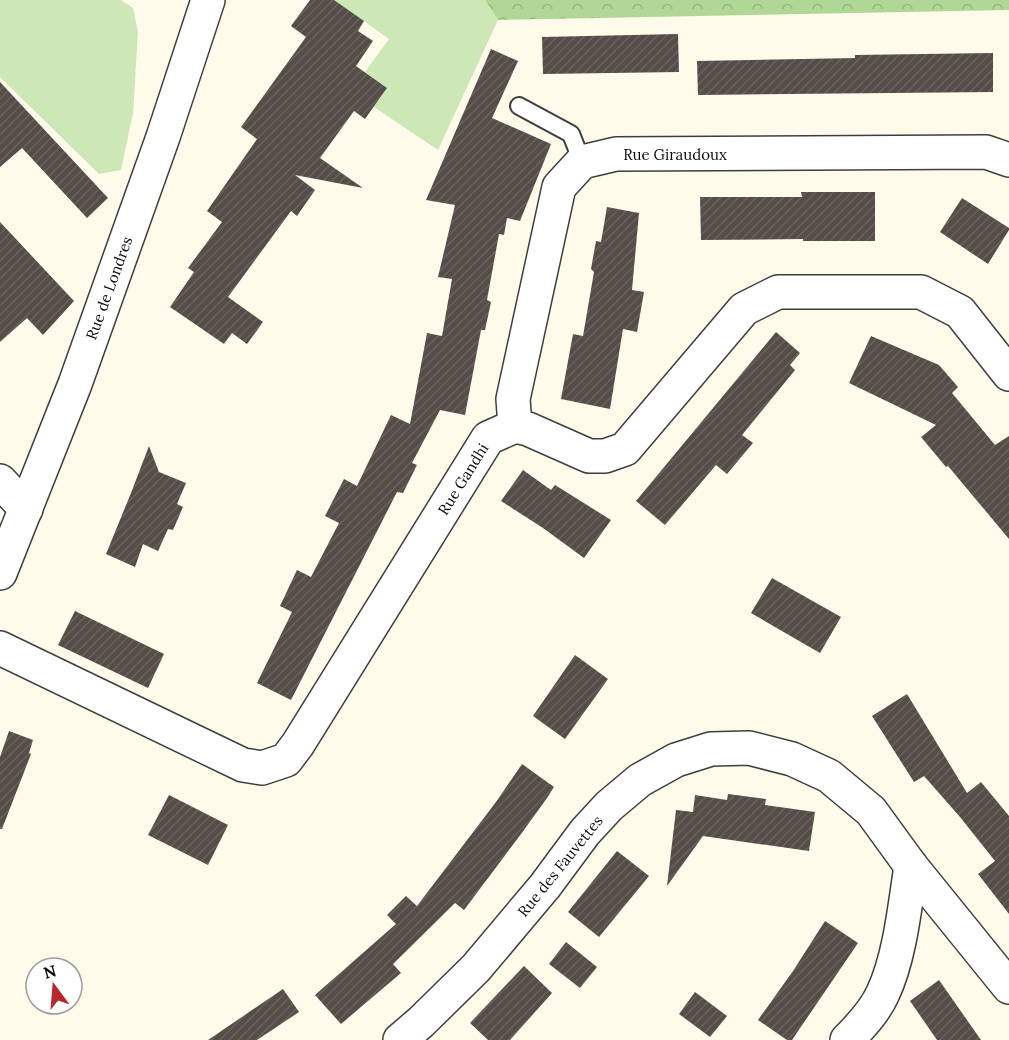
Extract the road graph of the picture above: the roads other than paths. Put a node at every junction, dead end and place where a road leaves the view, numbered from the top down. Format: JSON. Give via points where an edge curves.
{"nodes":[{"id":1,"x":208,"y":0,"type":"edge"},
{"id":2,"x":519,"y":106,"type":"dead end"},
{"id":3,"x":1009,"y":160,"type":"edge"},
{"id":4,"x":582,"y":162,"type":"junction"},
{"id":5,"x":1009,"y":374,"type":"edge"},
{"id":6,"x":515,"y":426,"type":"junction"},
{"id":7,"x":0,"y":481,"type":"edge"},
{"id":8,"x":26,"y":509,"type":"junction"},
{"id":9,"x":0,"y":573,"type":"edge"},
{"id":10,"x":0,"y":648,"type":"edge"},
{"id":11,"x":911,"y":866,"type":"junction"},
{"id":12,"x":1009,"y":987,"type":"edge"},
{"id":13,"x":400,"y":1040,"type":"edge"},
{"id":14,"x":847,"y":1040,"type":"edge"}],
"edges":[{"from":1,"to":8,"type":"street","name":"Rue de Londres","via":[[75,384]]},
{"from":2,"to":4,"type":"lane","via":[[571,134]]},
{"from":3,"to":4,"type":"street","name":"Rue Giraudoux","via":[[986,152],[616,154]]},
{"from":4,"to":6,"type":"street","via":[[559,187],[513,399]]},
{"from":5,"to":6,"type":"street","via":[[960,312],[921,292],[778,292],[744,309],[625,449],[605,456],[589,456]]},
{"from":6,"to":10,"type":"street","name":"Rue Gandhi","via":[[488,438],[286,760],[262,768],[243,765]]},
{"from":7,"to":8,"type":"street"},
{"from":8,"to":9,"type":"street","name":"Rue de Londres"},
{"from":11,"to":12,"type":"street","name":"Rue des Fauvettes"},
{"from":11,"to":13,"type":"street","name":"Rue des Fauvettes","via":[[871,811],[829,776],[792,759],[749,748],[730,748],[711,749],[676,760],[640,780],[609,806],[476,968]]},
{"from":11,"to":14,"type":"street","via":[[896,958],[883,993]]}]}
